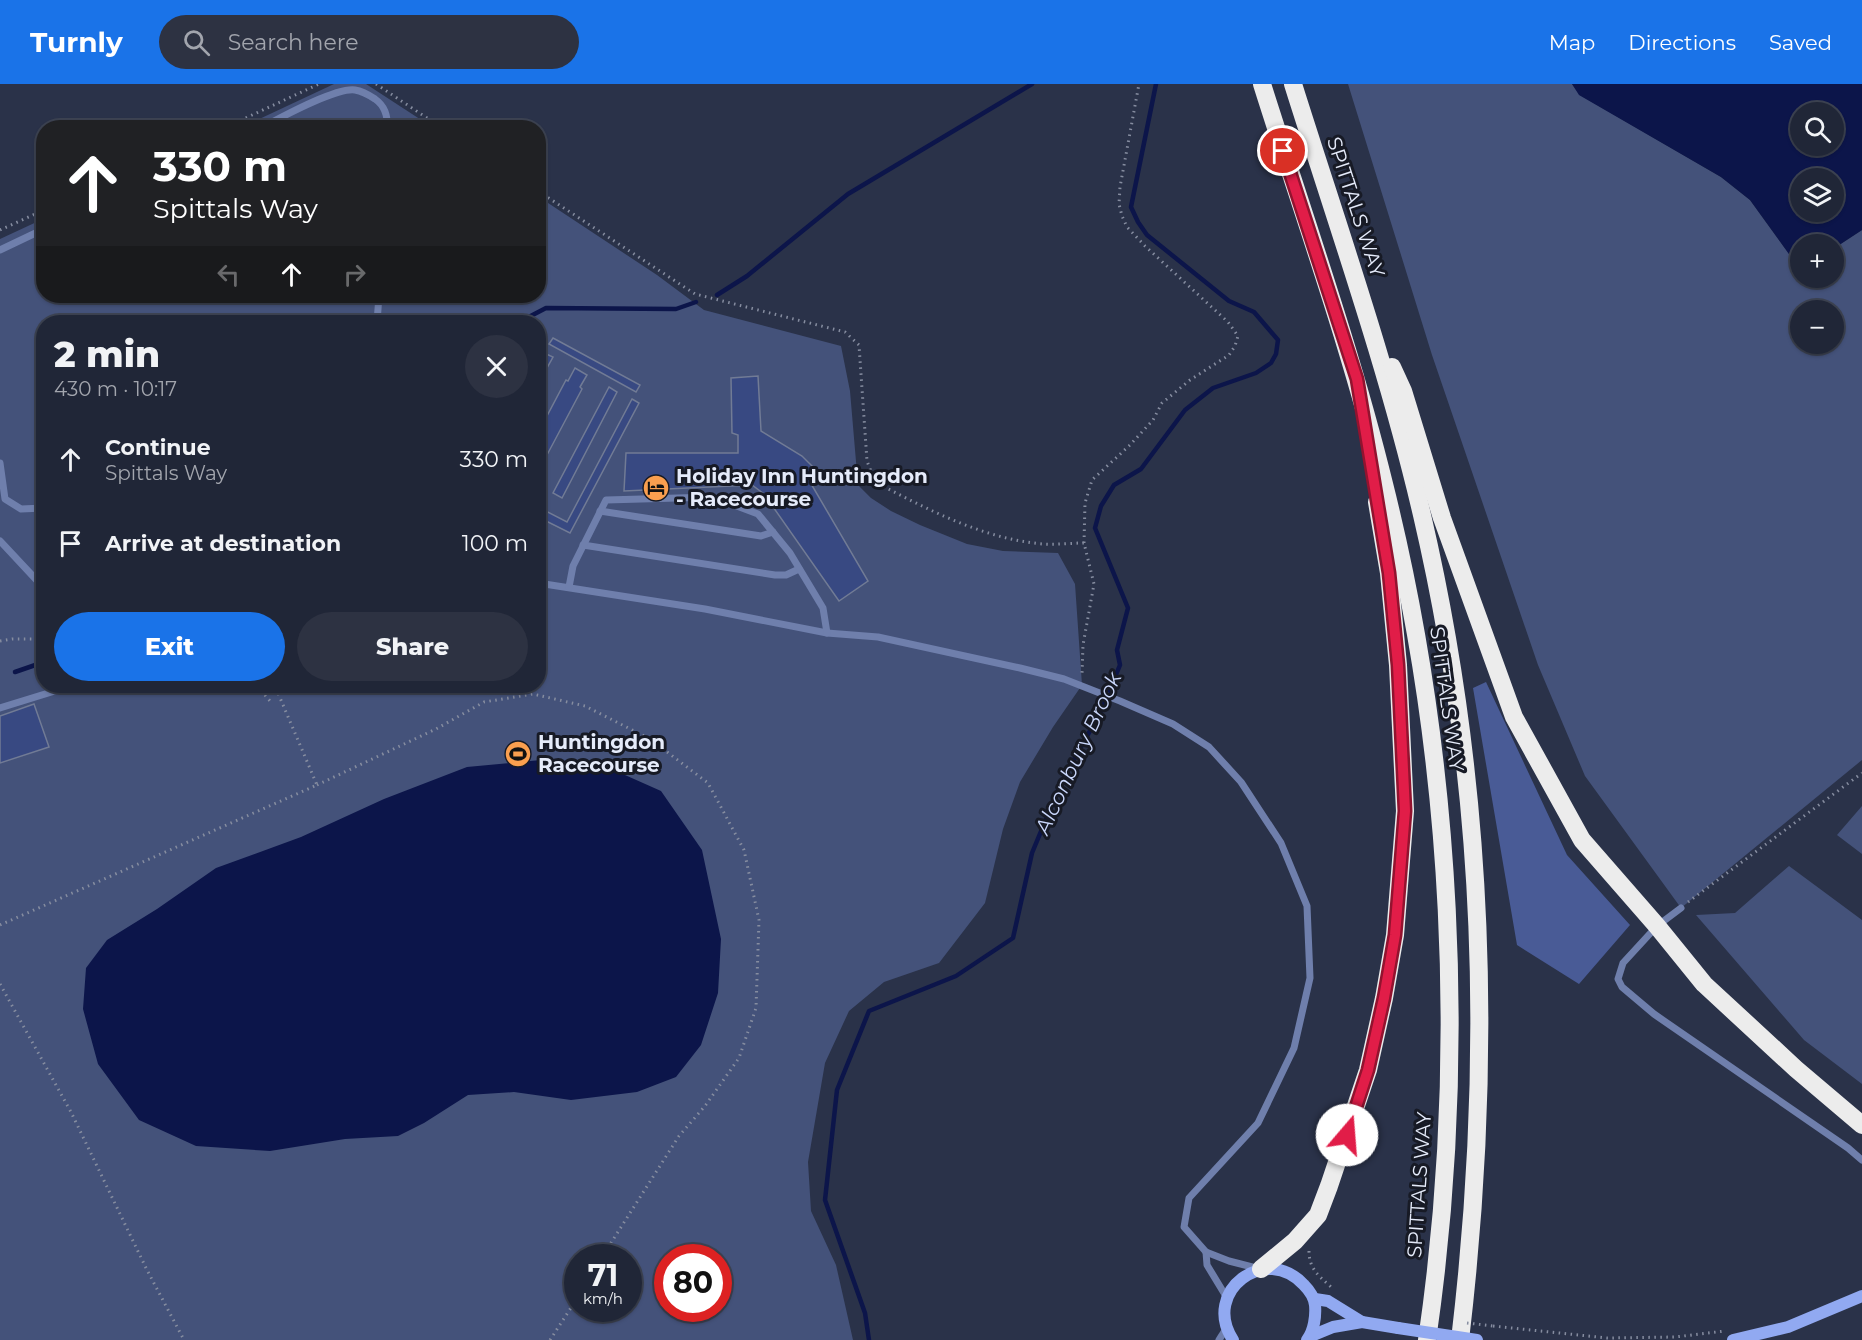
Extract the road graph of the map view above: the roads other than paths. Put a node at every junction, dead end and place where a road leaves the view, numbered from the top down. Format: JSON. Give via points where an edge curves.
{"nodes":[{"id":1,"x":1262,"y":84,"type":"edge"},
{"id":2,"x":1293,"y":84,"type":"edge"},
{"id":3,"x":278,"y":120,"type":"edge"},
{"id":4,"x":388,"y":120,"type":"edge"},
{"id":5,"x":36,"y":233,"type":"edge"},
{"id":6,"x":0,"y":250,"type":"edge"},
{"id":7,"x":1361,"y":300,"type":"junction"},
{"id":8,"x":1357,"y":379,"type":"junction"},
{"id":9,"x":0,"y":463,"type":"edge"},
{"id":10,"x":3,"y":501,"type":"edge"},
{"id":11,"x":36,"y":508,"type":"edge"},
{"id":12,"x":600,"y":511,"type":"junction"},
{"id":13,"x":773,"y":532,"type":"junction"},
{"id":14,"x":0,"y":541,"type":"edge"},
{"id":15,"x":583,"y":545,"type":"junction"},
{"id":16,"x":799,"y":569,"type":"junction"},
{"id":17,"x":36,"y":579,"type":"edge"},
{"id":18,"x":546,"y":584,"type":"edge"},
{"id":19,"x":569,"y":587,"type":"junction"},
{"id":20,"x":827,"y":633,"type":"junction"},
{"id":21,"x":48,"y":693,"type":"edge"},
{"id":22,"x":0,"y":708,"type":"edge"},
{"id":23,"x":1681,"y":908,"type":"road end"},
{"id":24,"x":1657,"y":926,"type":"junction"},
{"id":25,"x":1862,"y":1125,"type":"edge"},
{"id":26,"x":1862,"y":1160,"type":"edge"},
{"id":27,"x":1206,"y":1252,"type":"junction"},
{"id":28,"x":1261,"y":1269,"type":"junction"},
{"id":29,"x":1862,"y":1296,"type":"edge"},
{"id":30,"x":1227,"y":1298,"type":"junction"},
{"id":31,"x":1315,"y":1299,"type":"junction"},
{"id":32,"x":1362,"y":1322,"type":"junction"},
{"id":33,"x":1226,"y":1329,"type":"junction"},
{"id":34,"x":1731,"y":1335,"type":"edge"},
{"id":35,"x":1309,"y":1338,"type":"edge"},
{"id":36,"x":1219,"y":1340,"type":"edge"},
{"id":37,"x":1233,"y":1340,"type":"edge"},
{"id":38,"x":1427,"y":1340,"type":"edge"},
{"id":39,"x":1460,"y":1340,"type":"edge"},
{"id":40,"x":1477,"y":1340,"type":"edge"}],
"edges":[{"from":1,"to":8,"type":"highway","name":"SPITTALS WAY"},
{"from":2,"to":7,"type":"highway","name":"SPITTALS WAY"},
{"from":3,"to":4,"type":"lane","via":[[339,91],[354,89],[380,103]]},
{"from":5,"to":6,"type":"lane"},
{"from":7,"to":24,"type":"highway","via":[[1403,391],[1442,519],[1514,717],[1582,840]]},
{"from":7,"to":39,"type":"highway","name":"SPITTALS WAY","via":[[1405,445],[1427,539],[1451,667],[1470,817],[1479,968],[1479,1098],[1475,1195]]},
{"from":8,"to":28,"type":"highway","via":[[1389,573],[1398,665],[1405,811],[1395,935],[1368,1070],[1329,1186],[1317,1215],[1295,1241]]},
{"from":8,"to":38,"type":"highway","name":"SPITTALS WAY","via":[[1385,485],[1416,639],[1442,846],[1448,985],[1447,1089],[1443,1194]]},
{"from":9,"to":10,"type":"lane"},
{"from":10,"to":11,"type":"lane","via":[[21,509]]},
{"from":12,"to":13,"type":"lane","via":[[761,537]]},
{"from":12,"to":13,"type":"lane","via":[[606,500],[713,497],[758,514]]},
{"from":12,"to":15,"type":"lane"},
{"from":13,"to":16,"type":"lane"},
{"from":14,"to":17,"type":"lane"},
{"from":15,"to":16,"type":"lane","via":[[775,576]]},
{"from":15,"to":19,"type":"lane"},
{"from":16,"to":20,"type":"lane","via":[[823,608]]},
{"from":18,"to":19,"type":"lane"},
{"from":19,"to":20,"type":"lane"},
{"from":20,"to":27,"type":"lane","via":[[878,637],[1020,668],[1082,685],[1173,724],[1209,747],[1241,782],[1281,843],[1306,906],[1310,978],[1294,1048],[1258,1123],[1189,1197],[1184,1227]]},
{"from":21,"to":22,"type":"lane"},
{"from":23,"to":24,"type":"lane"},
{"from":24,"to":25,"type":"highway","via":[[1704,984]]},
{"from":24,"to":26,"type":"lane","via":[[1623,963],[1618,979],[1622,987],[1654,1014]]},
{"from":27,"to":28,"type":"lane"},
{"from":27,"to":30,"type":"lane","via":[[1207,1265]]},
{"from":28,"to":30,"type":"main road","via":[[1244,1276]]},
{"from":28,"to":31,"type":"main road","via":[[1281,1270],[1299,1279]]},
{"from":29,"to":34,"type":"main road","via":[[1788,1327]]},
{"from":30,"to":33,"type":"main road"},
{"from":31,"to":32,"type":"main road","via":[[1329,1301]]},
{"from":31,"to":35,"type":"main road","via":[[1316,1314]]},
{"from":32,"to":35,"type":"main road"},
{"from":32,"to":40,"type":"main road","bridge":true},
{"from":33,"to":36,"type":"lane"},
{"from":33,"to":37,"type":"main road"}]}
